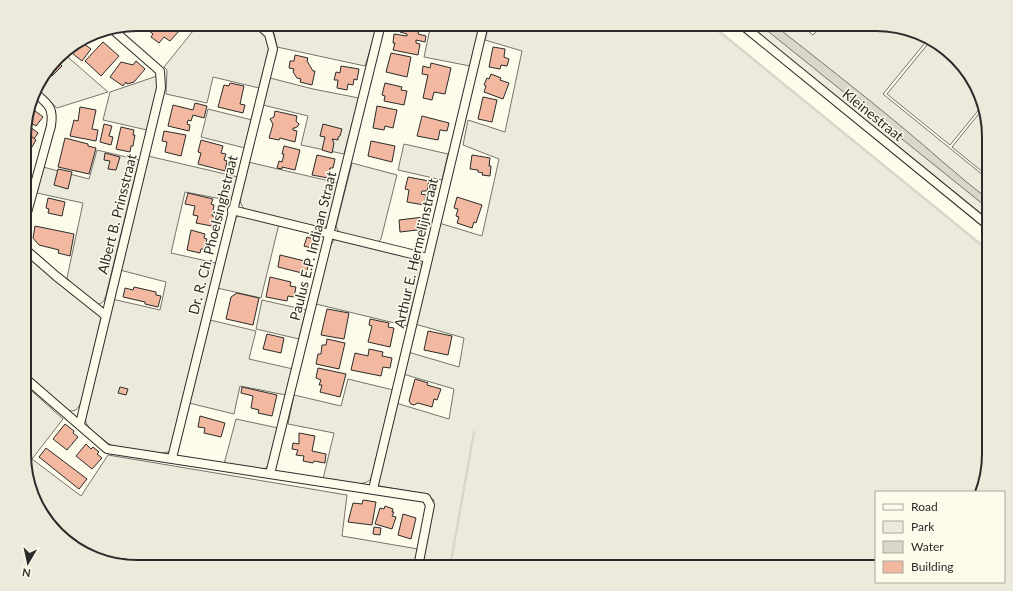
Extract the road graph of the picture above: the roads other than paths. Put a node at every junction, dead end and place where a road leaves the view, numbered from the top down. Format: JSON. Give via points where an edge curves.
{"nodes":[{"id":1,"x":266,"y":31,"type":"edge"},
{"id":2,"x":379,"y":31,"type":"edge"},
{"id":3,"x":482,"y":31,"type":"edge"},
{"id":4,"x":750,"y":31,"type":"edge"},
{"id":5,"x":116,"y":33,"type":"edge"},
{"id":6,"x":39,"y":97,"type":"edge"},
{"id":7,"x":31,"y":198,"type":"edge"},
{"id":8,"x":232,"y":210,"type":"junction"},
{"id":9,"x":982,"y":220,"type":"edge"},
{"id":10,"x":329,"y":233,"type":"junction"},
{"id":11,"x":31,"y":254,"type":"edge"},
{"id":12,"x":428,"y":258,"type":"junction"},
{"id":13,"x":105,"y":315,"type":"junction"},
{"id":14,"x":31,"y":383,"type":"edge"},
{"id":15,"x":80,"y":424,"type":"junction"},
{"id":16,"x":172,"y":458,"type":"junction"},
{"id":17,"x":270,"y":474,"type":"junction"},
{"id":18,"x":373,"y":489,"type":"junction"},
{"id":19,"x":419,"y":560,"type":"edge"}],
"edges":[{"from":1,"to":8,"type":"street","name":"Dr. R. Ch. Phoelsinghstraat","via":[[273,49]]},
{"from":2,"to":10,"type":"street","name":"Paulus E.P. Indiaan Straat"},
{"from":3,"to":12,"type":"street","name":"Arthur E. Hermelijnstraat"},
{"from":4,"to":9,"type":"street","name":"Kleinestraat"},
{"from":5,"to":13,"type":"street","name":"Albert B. Prinsstraat","via":[[160,72],[161,88]]},
{"from":6,"to":7,"type":"street","via":[[50,107],[52,116]]},
{"from":8,"to":10,"type":"street"},
{"from":8,"to":16,"type":"street","name":"Dr. R. Ch. Phoelsinghstraat"},
{"from":10,"to":12,"type":"street"},
{"from":10,"to":17,"type":"street","name":"Paulus E.P. Indiaan Straat"},
{"from":11,"to":13,"type":"street"},
{"from":12,"to":18,"type":"street","name":"Arthur E. Hermelijnstraat"},
{"from":13,"to":15,"type":"street","name":"Albert B. Prinsstraat"},
{"from":14,"to":15,"type":"street"},
{"from":15,"to":16,"type":"street","via":[[107,449]]},
{"from":16,"to":17,"type":"street"},
{"from":17,"to":18,"type":"street"},
{"from":18,"to":19,"type":"street","via":[[426,498],[430,505]]}]}
